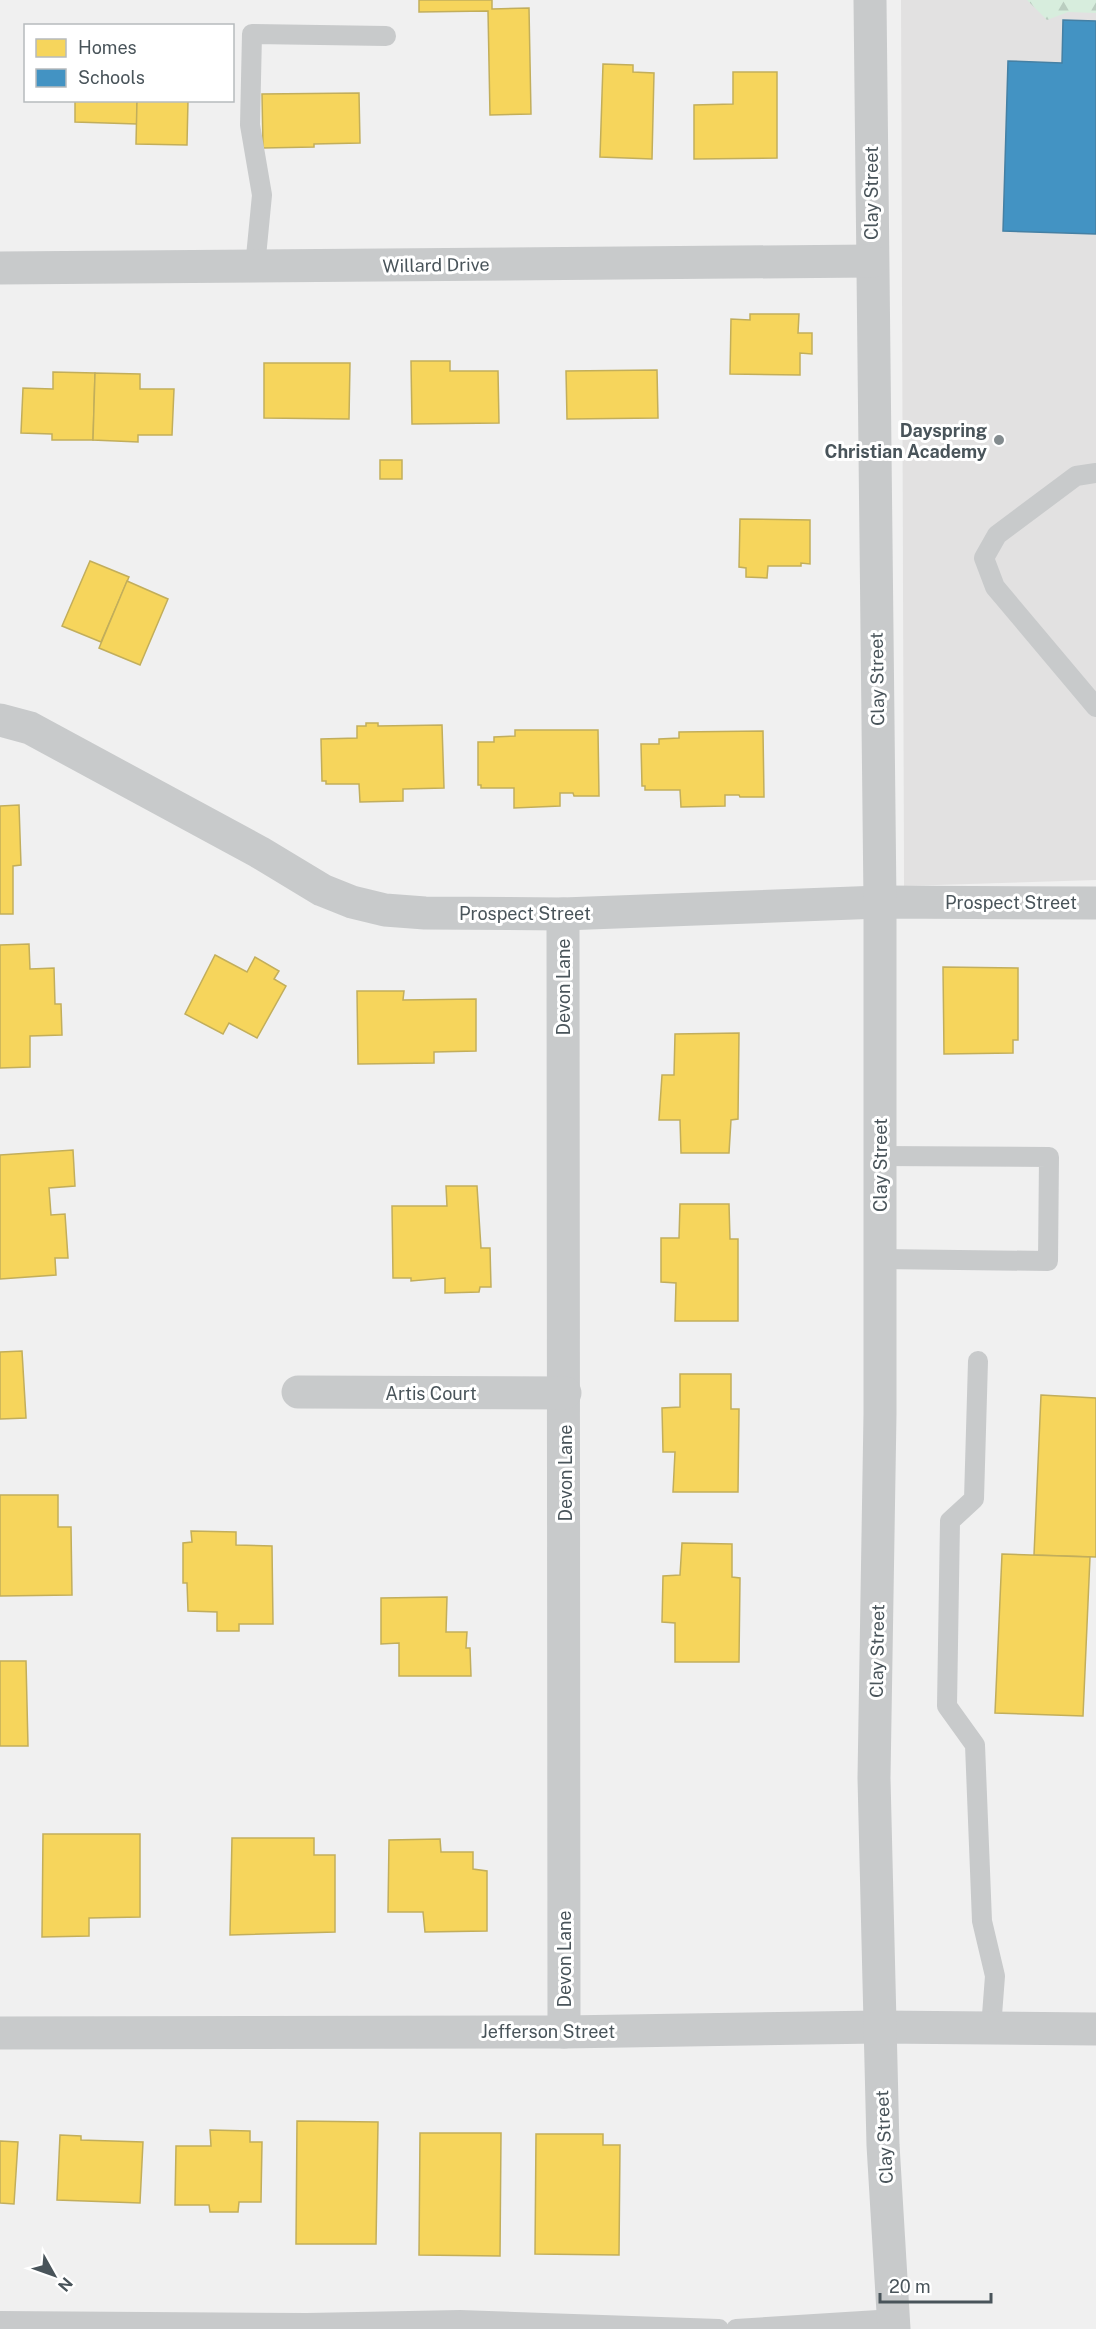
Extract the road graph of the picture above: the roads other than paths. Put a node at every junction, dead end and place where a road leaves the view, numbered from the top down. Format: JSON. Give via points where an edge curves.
{"nodes":[{"id":1,"x":870,"y":0,"type":"edge"},
{"id":2,"x":386,"y":36,"type":"dead end"},
{"id":3,"x":872,"y":261,"type":"junction"},
{"id":4,"x":255,"y":267,"type":"junction"},
{"id":5,"x":0,"y":268,"type":"edge"},
{"id":6,"x":1096,"y":473,"type":"edge"},
{"id":7,"x":1096,"y":707,"type":"edge"},
{"id":8,"x":0,"y":720,"type":"edge"},
{"id":9,"x":880,"y":902,"type":"junction"},
{"id":10,"x":1096,"y":903,"type":"edge"},
{"id":11,"x":563,"y":914,"type":"junction"},
{"id":12,"x":880,"y":1156,"type":"junction"},
{"id":13,"x":880,"y":1259,"type":"junction"},
{"id":14,"x":978,"y":1361,"type":"dead end"},
{"id":15,"x":298,"y":1392,"type":"dead end"},
{"id":16,"x":564,"y":1393,"type":"junction"},
{"id":17,"x":879,"y":2027,"type":"junction"},
{"id":18,"x":991,"y":2028,"type":"junction"},
{"id":19,"x":1096,"y":2029,"type":"edge"},
{"id":20,"x":564,"y":2031,"type":"junction"},
{"id":21,"x":0,"y":2033,"type":"edge"},
{"id":22,"x":0,"y":2321,"type":"edge"},
{"id":23,"x":894,"y":2324,"type":"edge"},
{"id":24,"x":718,"y":2329,"type":"edge"},
{"id":25,"x":736,"y":2329,"type":"edge"}],
"edges":[{"from":1,"to":3,"type":"street","name":"Clay Street"},
{"from":2,"to":4,"type":"lane","via":[[252,34],[250,125],[262,195]]},
{"from":3,"to":4,"type":"street","name":"Willard Drive"},
{"from":3,"to":9,"type":"street","name":"Clay Street"},
{"from":4,"to":5,"type":"street","name":"Willard Drive"},
{"from":6,"to":7,"type":"lane","via":[[1076,476],[997,535],[984,558],[996,586]]},
{"from":8,"to":11,"type":"street","name":"Prospect Street","via":[[30,728],[322,890],[352,902],[425,913]]},
{"from":9,"to":10,"type":"street","name":"Prospect Street"},
{"from":9,"to":11,"type":"street","name":"Prospect Street"},
{"from":9,"to":12,"type":"street","name":"Clay Street"},
{"from":11,"to":16,"type":"street","name":"Devon Lane"},
{"from":12,"to":13,"type":"street","name":"Clay Street"},
{"from":12,"to":13,"type":"lane","via":[[1049,1157],[1048,1261]]},
{"from":13,"to":17,"type":"street","name":"Clay Street","via":[[874,1779]]},
{"from":14,"to":18,"type":"lane","via":[[974,1499],[950,1521],[946,1706],[975,1745],[982,1921],[995,1976]]},
{"from":15,"to":16,"type":"street","name":"Artis Court"},
{"from":16,"to":20,"type":"street","name":"Devon Lane"},
{"from":17,"to":18,"type":"street","name":"Jefferson Street"},
{"from":17,"to":20,"type":"street","name":"Jefferson Street"},
{"from":17,"to":23,"type":"street","name":"Clay Street"},
{"from":18,"to":19,"type":"street","name":"Jefferson Street"},
{"from":20,"to":21,"type":"street","name":"Jefferson Street"},
{"from":22,"to":24,"type":"lane","via":[[460,2320]]},
{"from":23,"to":25,"type":"lane"}]}
